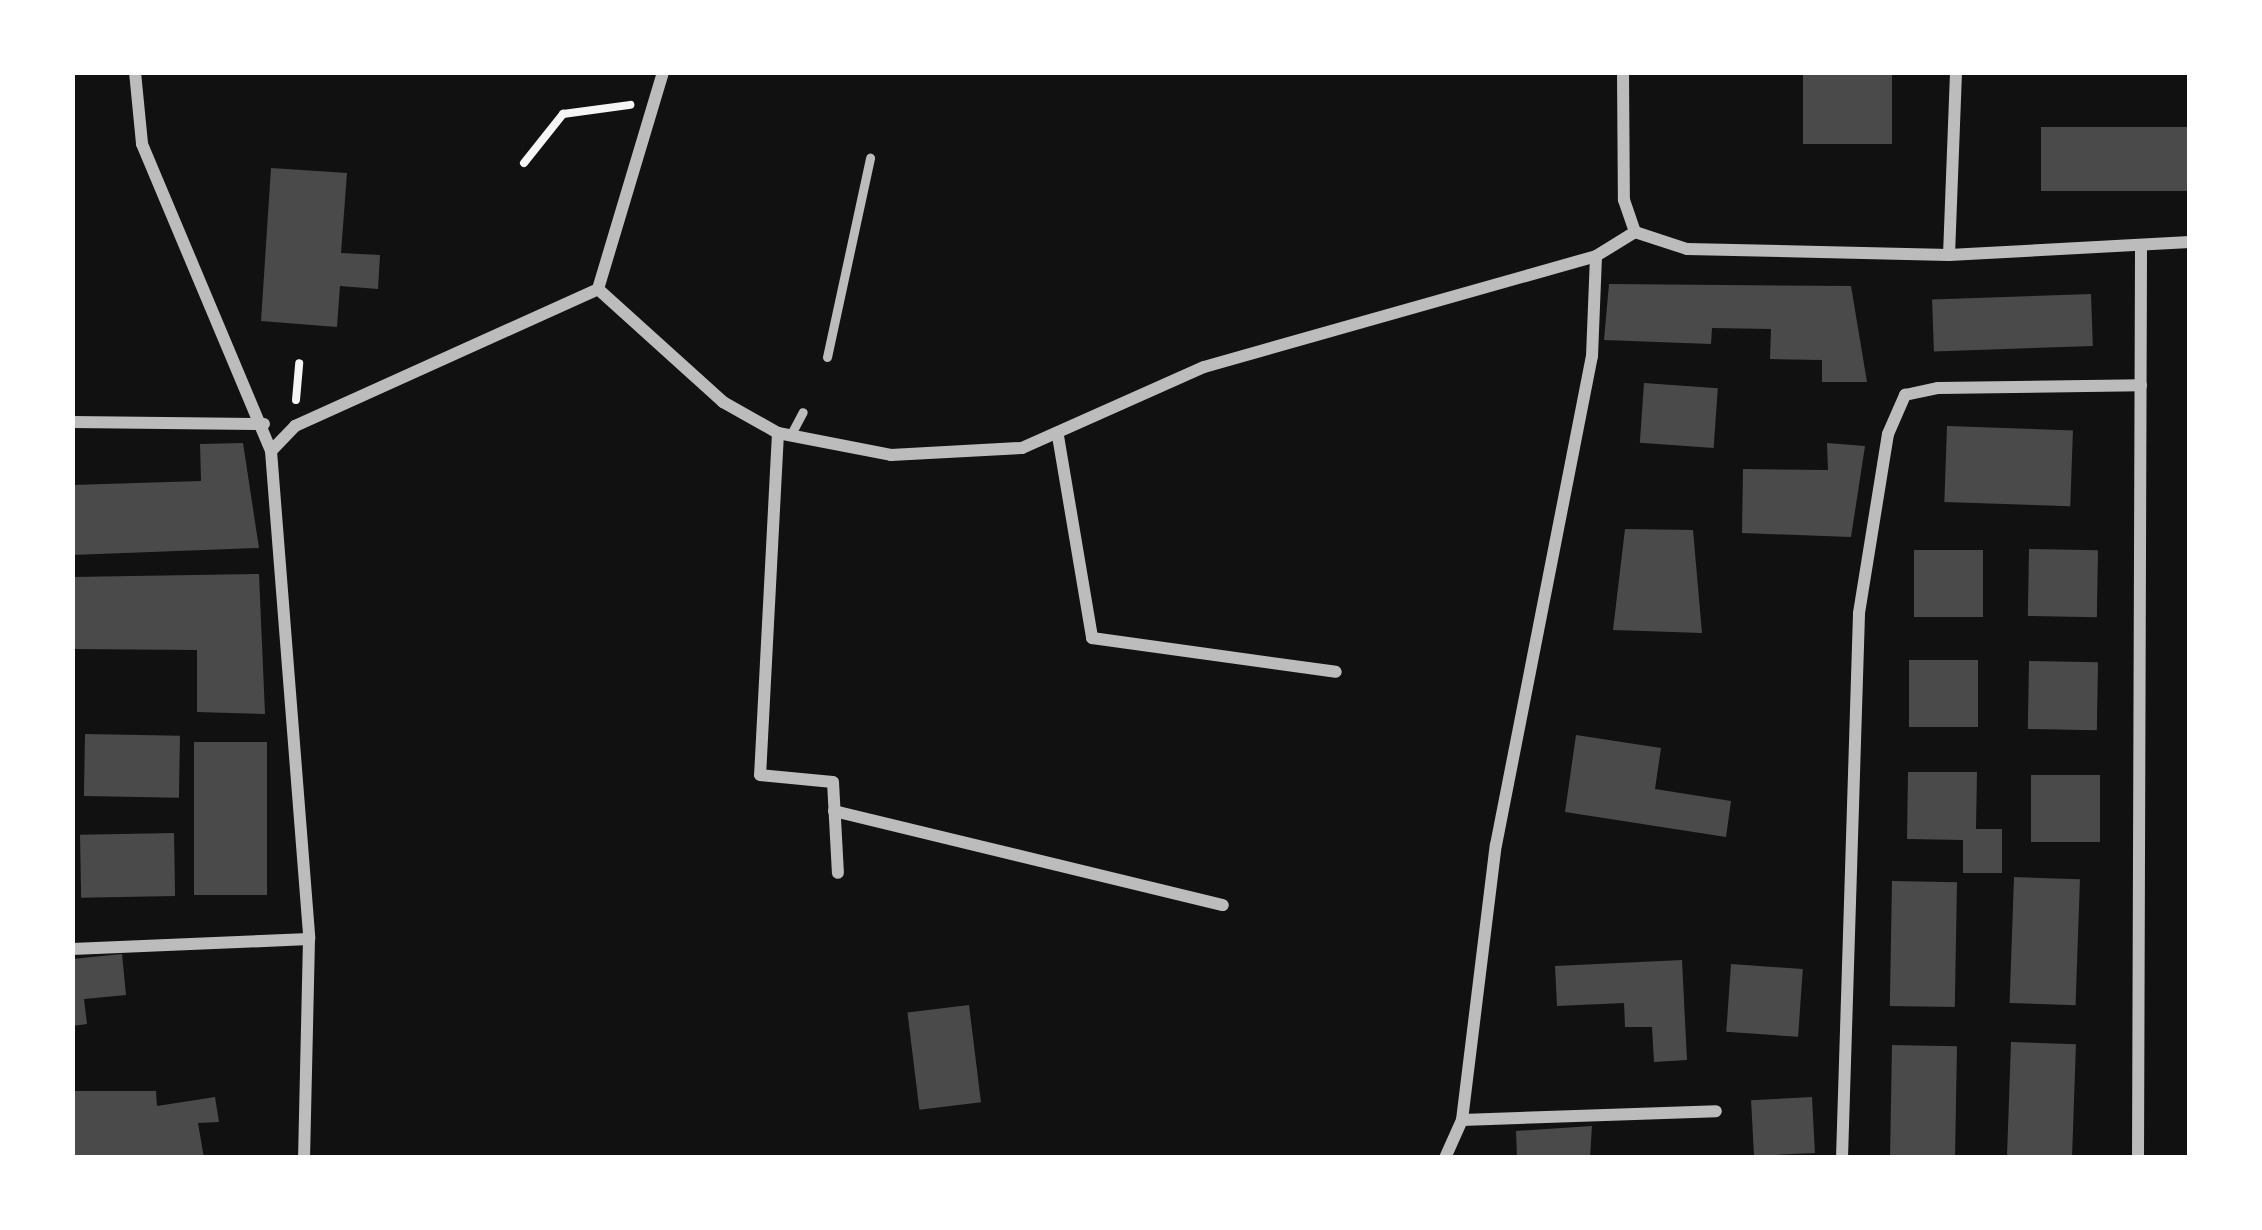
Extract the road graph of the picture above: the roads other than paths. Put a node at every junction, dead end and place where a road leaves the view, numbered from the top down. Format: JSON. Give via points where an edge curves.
{"nodes":[{"id":1,"x":135,"y":72,"type":"edge"},
{"id":2,"x":663,"y":72,"type":"edge"},
{"id":3,"x":1623,"y":72,"type":"edge"},
{"id":4,"x":1956,"y":72,"type":"edge"},
{"id":5,"x":870,"y":158,"type":"dead end"},
{"id":6,"x":1635,"y":232,"type":"junction"},
{"id":7,"x":2190,"y":242,"type":"edge"},
{"id":8,"x":2141,"y":244,"type":"junction"},
{"id":9,"x":1949,"y":255,"type":"junction"},
{"id":10,"x":1596,"y":256,"type":"junction"},
{"id":11,"x":598,"y":289,"type":"junction"},
{"id":12,"x":827,"y":357,"type":"dead end"},
{"id":13,"x":2141,"y":385,"type":"junction"},
{"id":14,"x":802,"y":412,"type":"dead end"},
{"id":15,"x":72,"y":422,"type":"edge"},
{"id":16,"x":264,"y":424,"type":"junction"},
{"id":17,"x":784,"y":434,"type":"junction"},
{"id":18,"x":1058,"y":436,"type":"junction"},
{"id":19,"x":271,"y":451,"type":"junction"},
{"id":20,"x":1336,"y":672,"type":"dead end"},
{"id":21,"x":834,"y":811,"type":"junction"},
{"id":22,"x":838,"y":873,"type":"dead end"},
{"id":23,"x":1223,"y":905,"type":"dead end"},
{"id":24,"x":309,"y":939,"type":"junction"},
{"id":25,"x":72,"y":949,"type":"edge"},
{"id":26,"x":1716,"y":1111,"type":"dead end"},
{"id":27,"x":1462,"y":1120,"type":"junction"},
{"id":28,"x":304,"y":1158,"type":"edge"},
{"id":29,"x":1444,"y":1158,"type":"edge"},
{"id":30,"x":1842,"y":1158,"type":"edge"},
{"id":31,"x":2138,"y":1158,"type":"edge"}],
"edges":[{"from":1,"to":16,"type":"street","via":[[142,145]]},
{"from":2,"to":11,"type":"street"},
{"from":3,"to":6,"type":"street","via":[[1624,200]]},
{"from":4,"to":9,"type":"street"},
{"from":5,"to":12,"type":"lane"},
{"from":6,"to":9,"type":"street","via":[[1687,249]]},
{"from":6,"to":10,"type":"street"},
{"from":7,"to":8,"type":"street"},
{"from":8,"to":9,"type":"street"},
{"from":8,"to":13,"type":"street"},
{"from":10,"to":18,"type":"street","via":[[1204,367]]},
{"from":10,"to":27,"type":"street","via":[[1592,356],[1496,845]]},
{"from":11,"to":17,"type":"street","via":[[723,402]]},
{"from":11,"to":19,"type":"street","via":[[295,425]]},
{"from":13,"to":30,"type":"street","via":[[1938,388],[1904,395],[1888,434],[1859,613]]},
{"from":13,"to":31,"type":"street"},
{"from":14,"to":17,"type":"lane"},
{"from":15,"to":16,"type":"street"},
{"from":16,"to":19,"type":"street"},
{"from":17,"to":18,"type":"street","via":[[891,454]]},
{"from":17,"to":21,"type":"street","via":[[760,775],[833,782]]},
{"from":18,"to":20,"type":"street","via":[[1092,638]]},
{"from":19,"to":24,"type":"street"},
{"from":21,"to":22,"type":"street"},
{"from":21,"to":23,"type":"street"},
{"from":24,"to":25,"type":"street"},
{"from":24,"to":28,"type":"street"},
{"from":26,"to":27,"type":"street"},
{"from":27,"to":29,"type":"street"}]}
